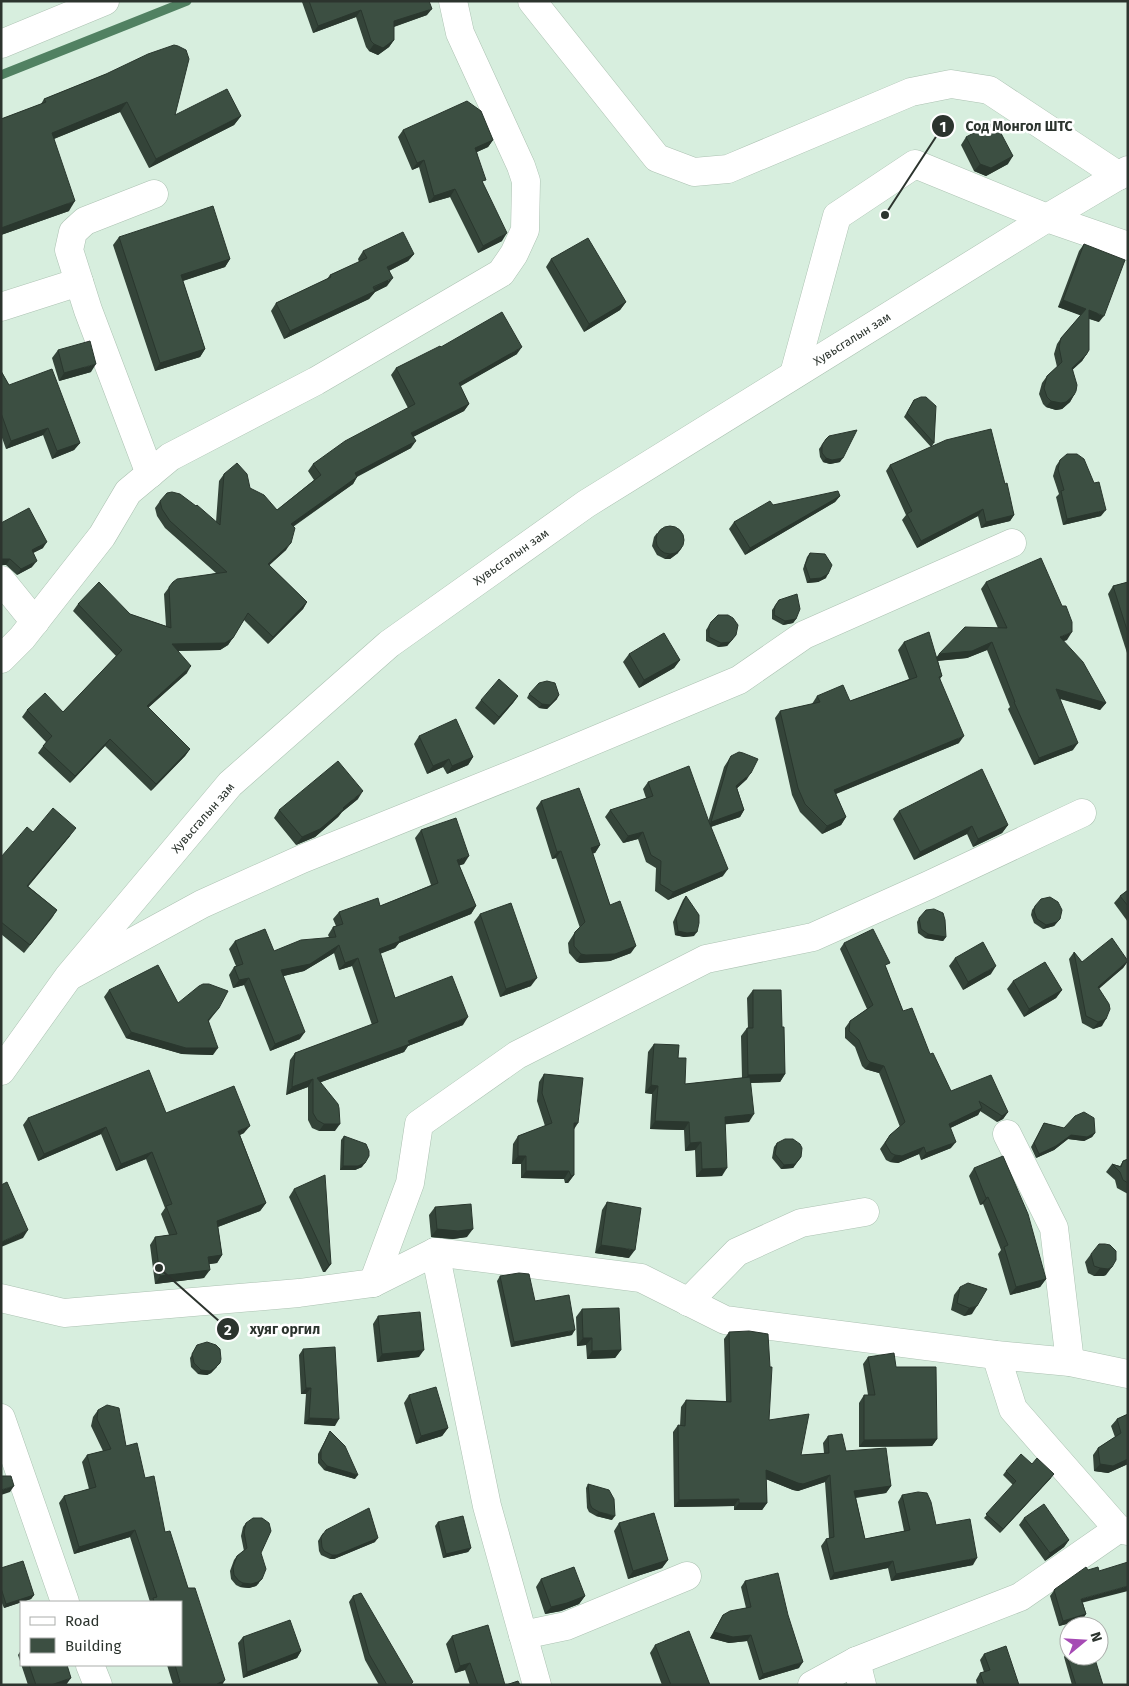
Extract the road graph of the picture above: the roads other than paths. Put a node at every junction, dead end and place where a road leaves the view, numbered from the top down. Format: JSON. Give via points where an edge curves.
{"nodes":[{"id":1,"x":105,"y":1,"type":"edge"},
{"id":2,"x":453,"y":1,"type":"edge"},
{"id":3,"x":532,"y":1,"type":"edge"},
{"id":4,"x":1,"y":44,"type":"edge"},
{"id":5,"x":1124,"y":173,"type":"edge"},
{"id":6,"x":154,"y":194,"type":"dead end"},
{"id":7,"x":1047,"y":218,"type":"junction"},
{"id":8,"x":1128,"y":246,"type":"edge"},
{"id":9,"x":80,"y":282,"type":"junction"},
{"id":10,"x":1,"y":307,"type":"edge"},
{"id":11,"x":794,"y":374,"type":"junction"},
{"id":12,"x":150,"y":474,"type":"junction"},
{"id":13,"x":1012,"y":543,"type":"dead end"},
{"id":14,"x":1,"y":580,"type":"edge"},
{"id":15,"x":35,"y":622,"type":"junction"},
{"id":16,"x":1,"y":659,"type":"edge"},
{"id":17,"x":1082,"y":813,"type":"dead end"},
{"id":18,"x":69,"y":976,"type":"junction"},
{"id":19,"x":1,"y":1071,"type":"edge"},
{"id":20,"x":1007,"y":1134,"type":"dead end"},
{"id":21,"x":865,"y":1212,"type":"dead end"},
{"id":22,"x":435,"y":1252,"type":"junction"},
{"id":23,"x":373,"y":1282,"type":"junction"},
{"id":24,"x":1,"y":1298,"type":"edge"},
{"id":25,"x":688,"y":1302,"type":"junction"},
{"id":26,"x":996,"y":1355,"type":"junction"},
{"id":27,"x":1070,"y":1362,"type":"junction"},
{"id":28,"x":1128,"y":1374,"type":"edge"},
{"id":29,"x":1,"y":1418,"type":"edge"},
{"id":30,"x":1123,"y":1530,"type":"edge"},
{"id":31,"x":687,"y":1576,"type":"dead end"},
{"id":32,"x":64,"y":1601,"type":"edge"},
{"id":33,"x":523,"y":1634,"type":"junction"},
{"id":34,"x":90,"y":1666,"type":"edge"},
{"id":35,"x":859,"y":1673,"type":"edge"},
{"id":36,"x":98,"y":1685,"type":"edge"},
{"id":37,"x":538,"y":1685,"type":"edge"},
{"id":38,"x":812,"y":1685,"type":"edge"}],
"edges":[{"from":1,"to":4,"type":"street"},
{"from":2,"to":12,"type":"street","via":[[460,33],[526,182],[525,230],[514,254],[501,273],[316,381],[170,457]]},
{"from":3,"to":5,"type":"street","via":[[657,158],[694,172],[728,169],[911,92],[951,84],[989,90]]},
{"from":5,"to":7,"type":"street","name":"Хувьсгалын зам"},
{"from":6,"to":9,"type":"street","via":[[85,221],[73,232],[69,250]]},
{"from":7,"to":8,"type":"street"},
{"from":7,"to":11,"type":"street","name":"Хувьсгалын зам"},
{"from":7,"to":11,"type":"street","via":[[915,164],[837,216]]},
{"from":9,"to":10,"type":"street"},
{"from":9,"to":12,"type":"street"},
{"from":11,"to":18,"type":"street","name":"Хувьсгалын зам","via":[[586,504],[388,644],[230,784]]},
{"from":12,"to":15,"type":"street","via":[[128,492],[102,536]]},
{"from":13,"to":18,"type":"street","via":[[804,635],[739,680],[302,859],[202,904]]},
{"from":14,"to":15,"type":"street"},
{"from":15,"to":16,"type":"street"},
{"from":17,"to":23,"type":"street","via":[[812,937],[706,960],[517,1055],[420,1124],[410,1183]]},
{"from":18,"to":19,"type":"street","name":"Хувьсгалын зам"},
{"from":20,"to":27,"type":"street","via":[[1054,1228]]},
{"from":21,"to":25,"type":"street","via":[[801,1223],[737,1252]]},
{"from":22,"to":23,"type":"street"},
{"from":22,"to":25,"type":"street","via":[[641,1278]]},
{"from":22,"to":33,"type":"street","via":[[487,1506]]},
{"from":23,"to":24,"type":"street","via":[[299,1293],[64,1313]]},
{"from":25,"to":26,"type":"street","via":[[724,1320]]},
{"from":26,"to":27,"type":"street"},
{"from":26,"to":30,"type":"street","via":[[1014,1408]]},
{"from":27,"to":28,"type":"street"},
{"from":29,"to":32,"type":"street"},
{"from":30,"to":35,"type":"street","via":[[1020,1597]]},
{"from":31,"to":33,"type":"street","via":[[566,1626]]},
{"from":33,"to":37,"type":"street"},
{"from":34,"to":36,"type":"street"},
{"from":35,"to":38,"type":"street"}]}
